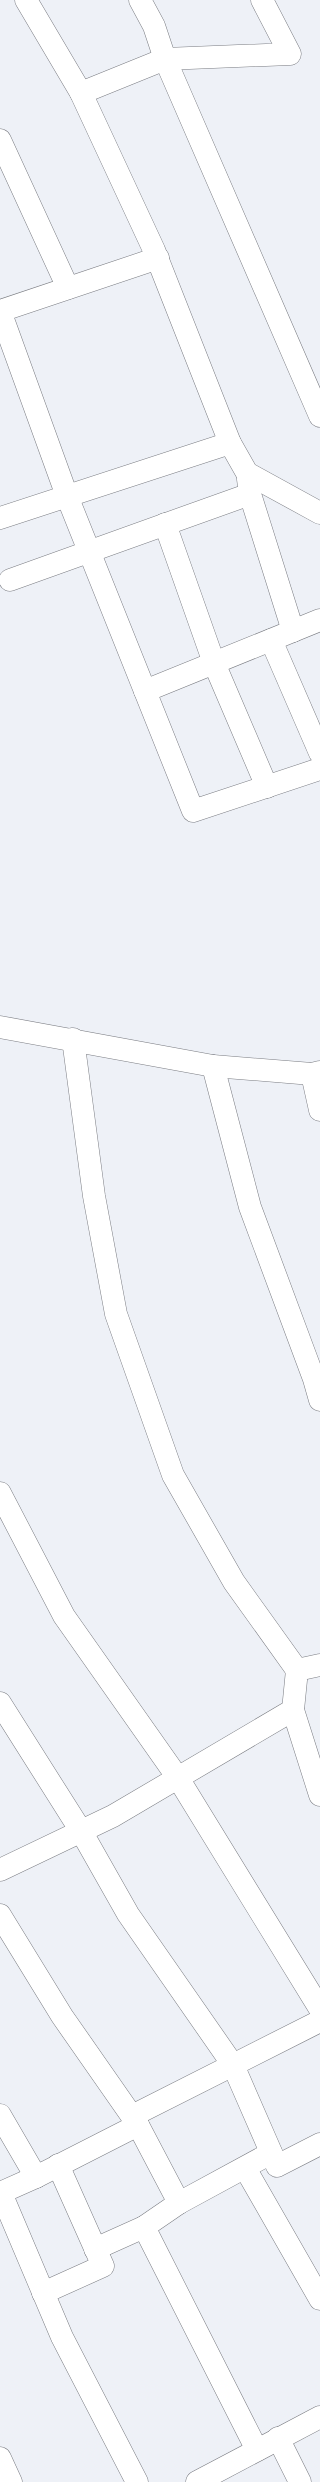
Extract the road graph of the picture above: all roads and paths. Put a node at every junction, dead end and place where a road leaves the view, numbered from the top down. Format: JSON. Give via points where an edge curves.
{"nodes":[{"id":1,"x":26,"y":0,"type":"edge"},
{"id":2,"x":140,"y":0,"type":"edge"},
{"id":3,"x":262,"y":0,"type":"edge"},
{"id":4,"x":165,"y":59,"type":"junction"},
{"id":5,"x":81,"y":93,"type":"junction"},
{"id":6,"x":0,"y":140,"type":"edge"},
{"id":7,"x":158,"y":258,"type":"junction"},
{"id":8,"x":68,"y":288,"type":"junction"},
{"id":9,"x":0,"y":311,"type":"edge"},
{"id":10,"x":320,"y":416,"type":"edge"},
{"id":11,"x":230,"y":443,"type":"junction"},
{"id":12,"x":247,"y":473,"type":"junction"},
{"id":13,"x":250,"y":494,"type":"junction"},
{"id":14,"x":67,"y":496,"type":"junction"},
{"id":15,"x":320,"y":513,"type":"edge"},
{"id":16,"x":0,"y":518,"type":"edge"},
{"id":17,"x":165,"y":524,"type":"junction"},
{"id":18,"x":89,"y":552,"type":"junction"},
{"id":19,"x":10,"y":580,"type":"dead end"},
{"id":20,"x":320,"y":620,"type":"edge"},
{"id":21,"x":293,"y":631,"type":"junction"},
{"id":22,"x":271,"y":640,"type":"junction"},
{"id":23,"x":214,"y":663,"type":"junction"},
{"id":24,"x":145,"y":691,"type":"junction"},
{"id":25,"x":320,"y":753,"type":"edge"},
{"id":26,"x":320,"y":769,"type":"edge"},
{"id":27,"x":267,"y":787,"type":"junction"},
{"id":28,"x":0,"y":1027,"type":"edge"},
{"id":29,"x":73,"y":1039,"type":"junction"},
{"id":30,"x":213,"y":1066,"type":"junction"},
{"id":31,"x":316,"y":1073,"type":"edge"},
{"id":32,"x":320,"y":1110,"type":"edge"},
{"id":33,"x":320,"y":1400,"type":"edge"},
{"id":34,"x":0,"y":1493,"type":"edge"},
{"id":35,"x":320,"y":1665,"type":"edge"},
{"id":36,"x":297,"y":1670,"type":"junction"},
{"id":37,"x":0,"y":1703,"type":"edge"},
{"id":38,"x":293,"y":1710,"type":"junction"},
{"id":39,"x":178,"y":1778,"type":"junction"},
{"id":40,"x":320,"y":1795,"type":"edge"},
{"id":41,"x":81,"y":1831,"type":"junction"},
{"id":42,"x":0,"y":1870,"type":"edge"},
{"id":43,"x":0,"y":1915,"type":"edge"},
{"id":44,"x":320,"y":2009,"type":"edge"},
{"id":45,"x":320,"y":2021,"type":"edge"},
{"id":46,"x":233,"y":2065,"type":"junction"},
{"id":47,"x":0,"y":2115,"type":"edge"},
{"id":48,"x":135,"y":2121,"type":"junction"},
{"id":49,"x":320,"y":2144,"type":"edge"},
{"id":50,"x":271,"y":2153,"type":"junction"},
{"id":51,"x":58,"y":2166,"type":"junction"},
{"id":52,"x":245,"y":2168,"type":"junction"},
{"id":53,"x":36,"y":2177,"type":"junction"},
{"id":54,"x":0,"y":2193,"type":"edge"},
{"id":55,"x":180,"y":2203,"type":"junction"},
{"id":56,"x":144,"y":2227,"type":"junction"},
{"id":57,"x":95,"y":2249,"type":"junction"},
{"id":58,"x":43,"y":2293,"type":"junction"},
{"id":59,"x":320,"y":2299,"type":"edge"},
{"id":60,"x":320,"y":2417,"type":"edge"},
{"id":61,"x":278,"y":2438,"type":"junction"},
{"id":62,"x":257,"y":2450,"type":"junction"},
{"id":63,"x":0,"y":2458,"type":"edge"},
{"id":64,"x":201,"y":2481,"type":"edge"},
{"id":65,"x":11,"y":2482,"type":"edge"},
{"id":66,"x":137,"y":2482,"type":"edge"},
{"id":67,"x":300,"y":2482,"type":"edge"}],
"edges":[{"from":1,"to":5,"type":"street"},
{"from":2,"to":4,"type":"street","via":[[154,26]]},
{"from":3,"to":4,"type":"street","via":[[290,54]]},
{"from":4,"to":5,"type":"street"},
{"from":4,"to":10,"type":"street"},
{"from":5,"to":7,"type":"street"},
{"from":6,"to":8,"type":"street"},
{"from":7,"to":8,"type":"street"},
{"from":7,"to":11,"type":"street"},
{"from":8,"to":9,"type":"street"},
{"from":9,"to":14,"type":"street"},
{"from":11,"to":12,"type":"street"},
{"from":11,"to":14,"type":"street"},
{"from":12,"to":13,"type":"street"},
{"from":12,"to":15,"type":"street"},
{"from":13,"to":17,"type":"street"},
{"from":13,"to":21,"type":"street"},
{"from":14,"to":16,"type":"street"},
{"from":14,"to":18,"type":"street"},
{"from":17,"to":18,"type":"street"},
{"from":17,"to":23,"type":"street"},
{"from":18,"to":19,"type":"street"},
{"from":18,"to":24,"type":"street"},
{"from":20,"to":21,"type":"street"},
{"from":21,"to":22,"type":"street"},
{"from":22,"to":23,"type":"street"},
{"from":22,"to":25,"type":"street"},
{"from":23,"to":24,"type":"street"},
{"from":23,"to":27,"type":"street"},
{"from":24,"to":27,"type":"street","via":[[193,811]]},
{"from":26,"to":27,"type":"street"},
{"from":28,"to":29,"type":"street"},
{"from":29,"to":30,"type":"street"},
{"from":29,"to":36,"type":"street","via":[[94,1196],[116,1314],[173,1475],[234,1582]]},
{"from":30,"to":31,"type":"street"},
{"from":30,"to":33,"type":"street","via":[[250,1207]]},
{"from":31,"to":32,"type":"street"},
{"from":34,"to":39,"type":"street","via":[[64,1616]]},
{"from":35,"to":36,"type":"street"},
{"from":36,"to":38,"type":"street"},
{"from":37,"to":41,"type":"street"},
{"from":38,"to":39,"type":"street"},
{"from":38,"to":40,"type":"street"},
{"from":39,"to":41,"type":"street","via":[[113,1816]]},
{"from":39,"to":44,"type":"street"},
{"from":41,"to":42,"type":"street"},
{"from":41,"to":46,"type":"street","via":[[128,1914]]},
{"from":43,"to":48,"type":"street","via":[[62,2016]]},
{"from":45,"to":46,"type":"street"},
{"from":46,"to":48,"type":"street"},
{"from":46,"to":50,"type":"street"},
{"from":47,"to":53,"type":"street"},
{"from":48,"to":51,"type":"street"},
{"from":48,"to":55,"type":"street"},
{"from":49,"to":50,"type":"street","via":[[277,2166]]},
{"from":50,"to":52,"type":"street"},
{"from":51,"to":53,"type":"street"},
{"from":51,"to":57,"type":"street"},
{"from":52,"to":55,"type":"street"},
{"from":52,"to":59,"type":"street"},
{"from":53,"to":54,"type":"street"},
{"from":54,"to":58,"type":"street"},
{"from":55,"to":56,"type":"street"},
{"from":56,"to":57,"type":"street"},
{"from":56,"to":62,"type":"street"},
{"from":57,"to":58,"type":"street","via":[[103,2266]]},
{"from":58,"to":66,"type":"street","via":[[62,2337]]},
{"from":60,"to":61,"type":"street"},
{"from":61,"to":62,"type":"street"},
{"from":61,"to":67,"type":"street"},
{"from":62,"to":64,"type":"street"},
{"from":63,"to":65,"type":"street"}]}
